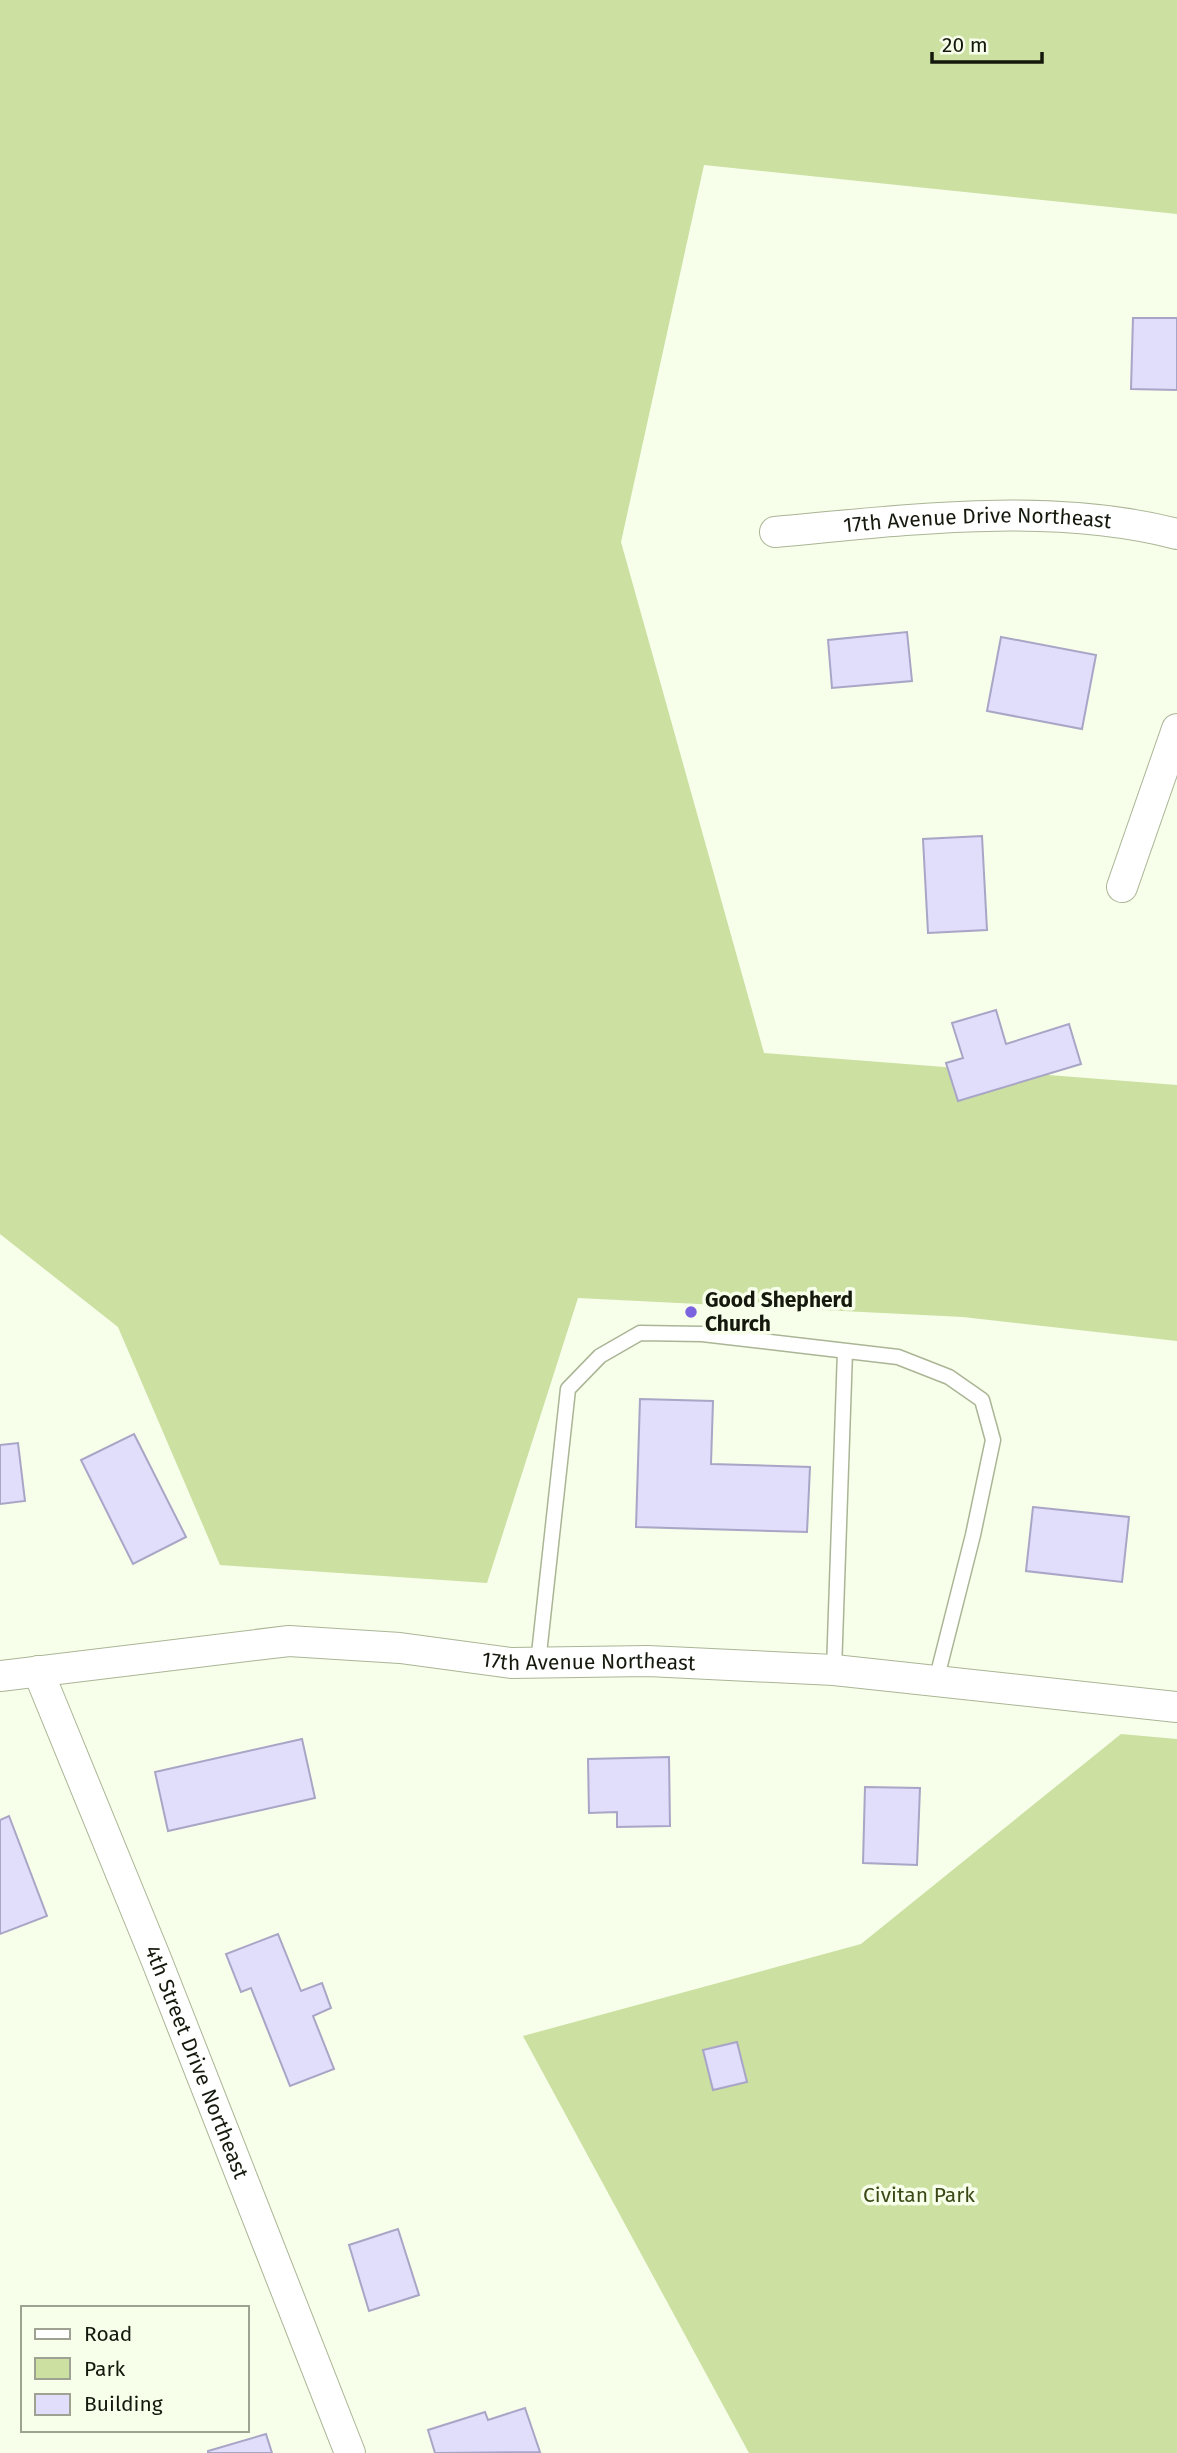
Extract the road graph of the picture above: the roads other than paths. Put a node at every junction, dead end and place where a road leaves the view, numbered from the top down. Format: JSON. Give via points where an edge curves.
{"nodes":[{"id":1,"x":775,"y":532,"type":"dead end"},
{"id":2,"x":1177,"y":534,"type":"edge"},
{"id":3,"x":1177,"y":729,"type":"edge"},
{"id":4,"x":1122,"y":887,"type":"dead end"},
{"id":5,"x":845,"y":1351,"type":"junction"},
{"id":6,"x":538,"y":1662,"type":"junction"},
{"id":7,"x":834,"y":1670,"type":"junction"},
{"id":8,"x":38,"y":1671,"type":"junction"},
{"id":9,"x":0,"y":1676,"type":"edge"},
{"id":10,"x":936,"y":1681,"type":"junction"},
{"id":11,"x":1177,"y":1707,"type":"edge"},
{"id":12,"x":350,"y":2453,"type":"edge"}],
"edges":[{"from":1,"to":2,"type":"street","name":"17th Avenue Drive Northeast","via":[[921,518],[1068,517]]},
{"from":3,"to":4,"type":"street"},
{"from":5,"to":6,"type":"lane","via":[[702,1334],[640,1333],[600,1356],[568,1389]]},
{"from":5,"to":7,"type":"lane"},
{"from":5,"to":10,"type":"lane","via":[[898,1357],[949,1377],[982,1400],[993,1440]]},
{"from":6,"to":7,"type":"street","name":"17th Avenue Northeast","via":[[648,1661]]},
{"from":6,"to":8,"type":"street","name":"17th Avenue Northeast","via":[[289,1641]]},
{"from":7,"to":10,"type":"street","name":"17th Avenue Northeast"},
{"from":8,"to":9,"type":"street","name":"17th Avenue Northeast"},
{"from":8,"to":12,"type":"street","name":"4th Street Drive Northeast","via":[[162,1972]]},
{"from":10,"to":11,"type":"street","name":"17th Avenue Northeast"}]}
